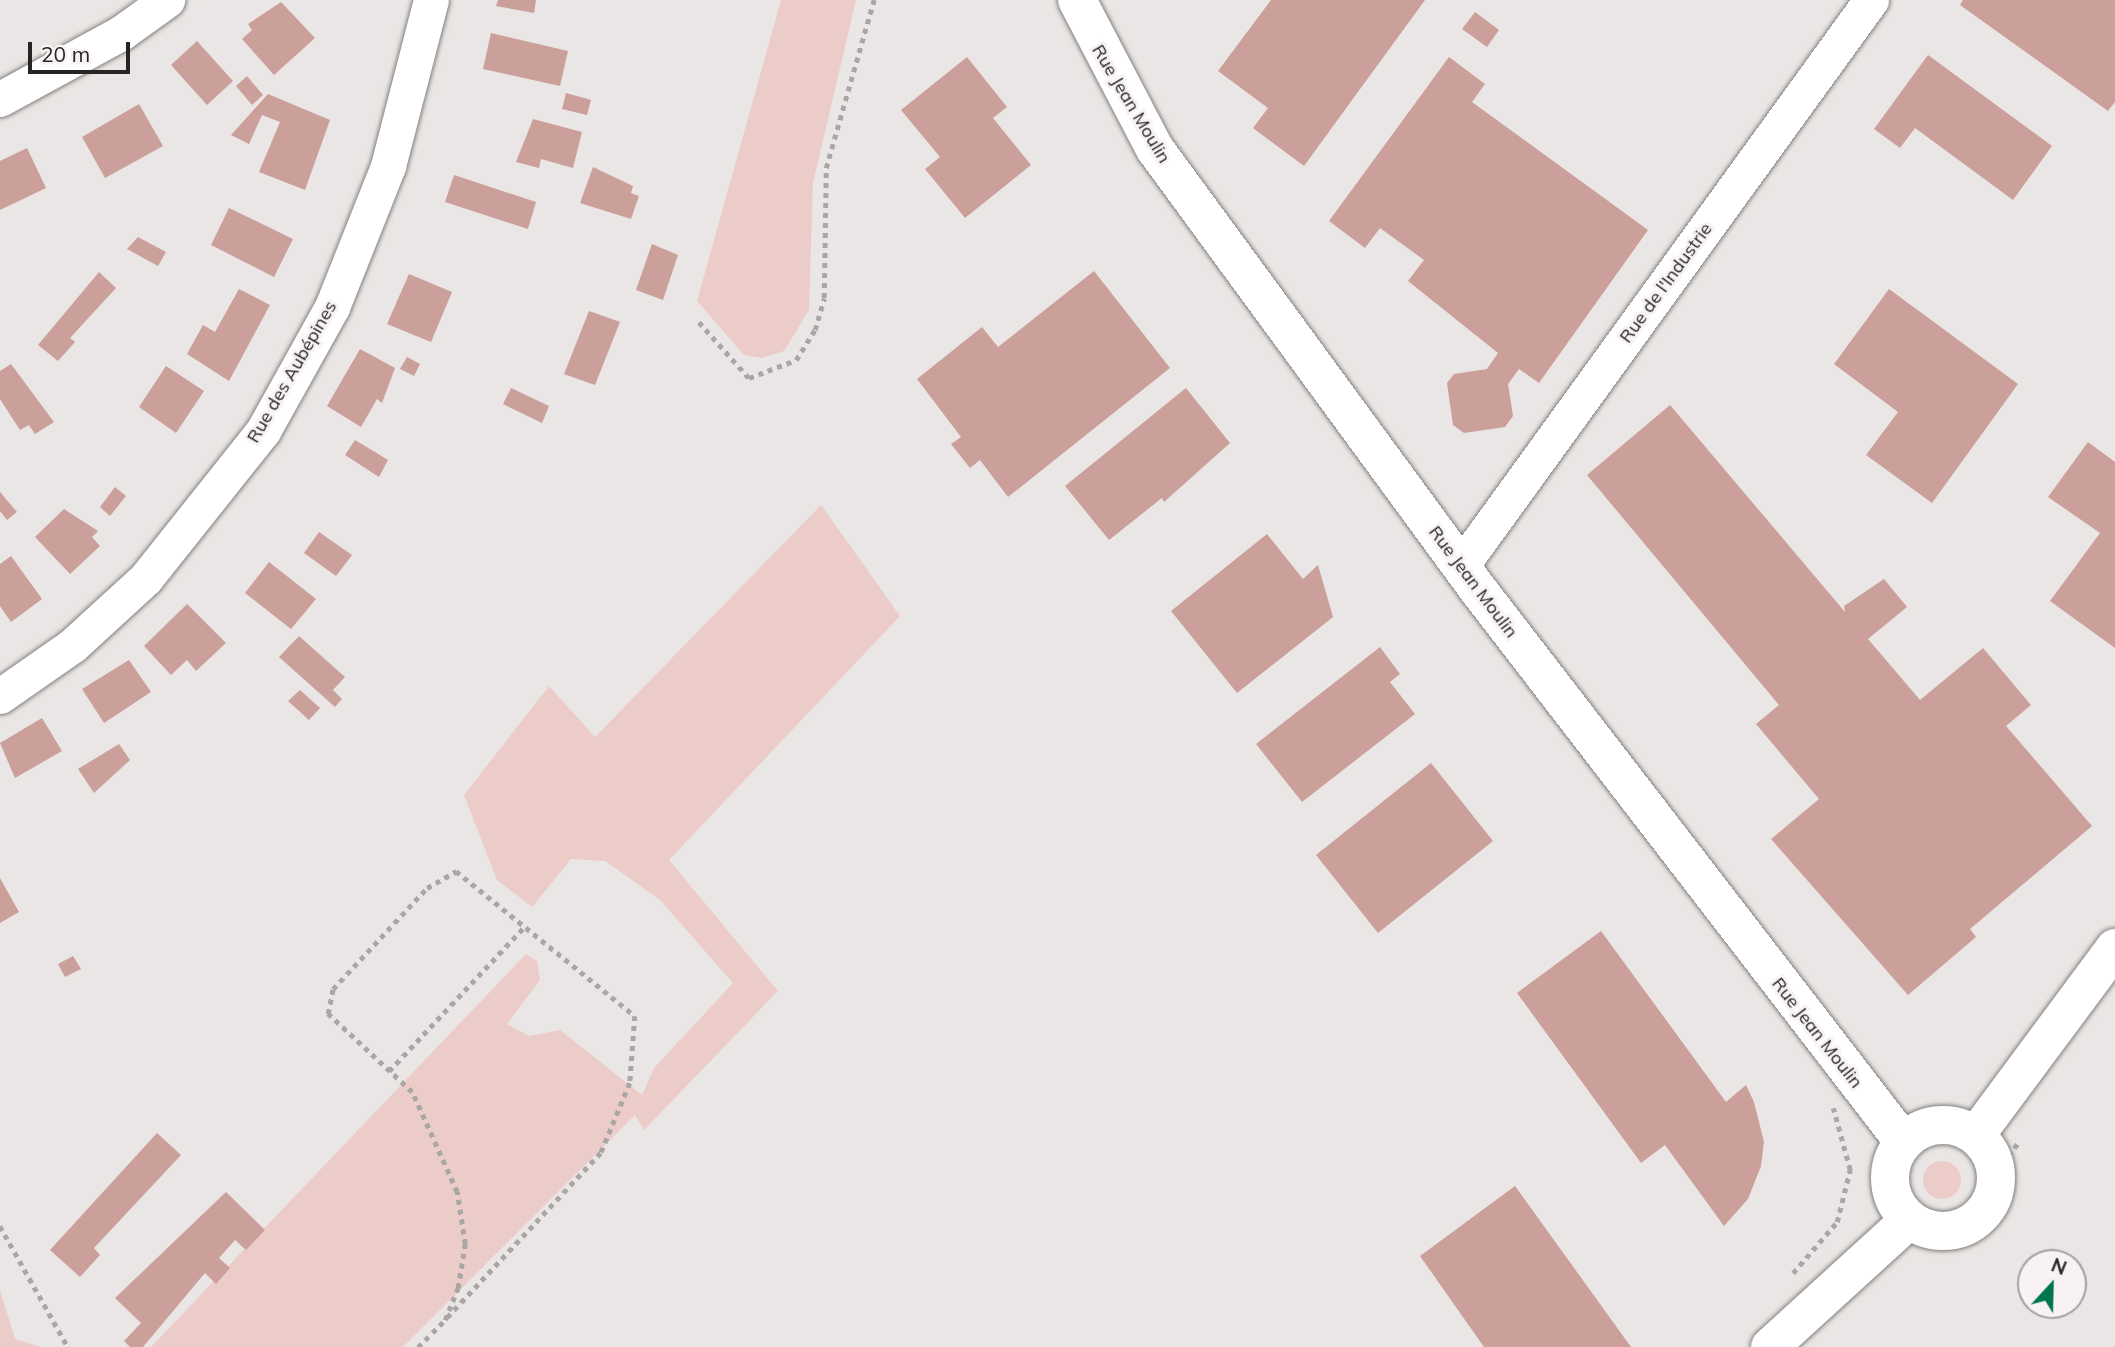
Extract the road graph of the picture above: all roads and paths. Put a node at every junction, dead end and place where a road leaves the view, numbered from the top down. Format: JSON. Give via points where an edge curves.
{"nodes":[{"id":1,"x":167,"y":0,"type":"edge"},
{"id":2,"x":431,"y":0,"type":"edge"},
{"id":3,"x":874,"y":0,"type":"edge"},
{"id":4,"x":1077,"y":0,"type":"edge"},
{"id":5,"x":1871,"y":0,"type":"edge"},
{"id":6,"x":0,"y":99,"type":"edge"},
{"id":7,"x":699,"y":322,"type":"dead end"},
{"id":8,"x":1461,"y":566,"type":"junction"},
{"id":9,"x":0,"y":696,"type":"edge"},
{"id":10,"x":526,"y":925,"type":"junction"},
{"id":11,"x":2115,"y":948,"type":"edge"},
{"id":12,"x":1843,"y":1066,"type":"junction"},
{"id":13,"x":389,"y":1071,"type":"junction"},
{"id":14,"x":1976,"y":1135,"type":"junction"},
{"id":15,"x":1903,"y":1141,"type":"junction"},
{"id":16,"x":1909,"y":1220,"type":"junction"},
{"id":17,"x":0,"y":1226,"type":"edge"},
{"id":18,"x":2,"y":1235,"type":"edge"},
{"id":19,"x":1788,"y":1279,"type":"dead end"},
{"id":20,"x":445,"y":1320,"type":"junction"},
{"id":21,"x":68,"y":1347,"type":"edge"},
{"id":22,"x":418,"y":1347,"type":"edge"},
{"id":23,"x":1770,"y":1347,"type":"edge"}],
"edges":[{"from":1,"to":6,"type":"street"},
{"from":2,"to":9,"type":"street","name":"Rue des Aubépines","via":[[388,166],[332,307],[263,430],[146,578],[73,645]]},
{"from":3,"to":7,"type":"path","via":[[826,169],[824,298],[815,330],[796,360],[749,378]]},
{"from":4,"to":8,"type":"street","name":"Rue Jean Moulin","via":[[1146,135]]},
{"from":5,"to":8,"type":"street","name":"Rue de l'Industrie"},
{"from":8,"to":12,"type":"street","name":"Rue Jean Moulin"},
{"from":10,"to":13,"type":"path"},
{"from":10,"to":13,"type":"path","via":[[456,871],[428,888],[333,989],[328,1014]]},
{"from":10,"to":20,"type":"path","via":[[635,1016],[630,1083],[601,1153]]},
{"from":11,"to":14,"type":"street"},
{"from":12,"to":15,"type":"street","name":"Rue Jean Moulin"},
{"from":12,"to":19,"type":"path","via":[[1831,1115],[1850,1170],[1837,1222]]},
{"from":13,"to":20,"type":"path","via":[[412,1092],[457,1192],[465,1244],[458,1288]]},
{"from":14,"to":15,"type":"street","via":[[1930,1125]]},
{"from":14,"to":16,"type":"street","via":[[1994,1163],[1997,1180],[1985,1211],[1958,1229],[1924,1228]]},
{"from":15,"to":16,"type":"street","via":[[1890,1181]]},
{"from":16,"to":23,"type":"street"},
{"from":17,"to":18,"type":"path"},
{"from":18,"to":21,"type":"path"},
{"from":20,"to":22,"type":"path"}]}
